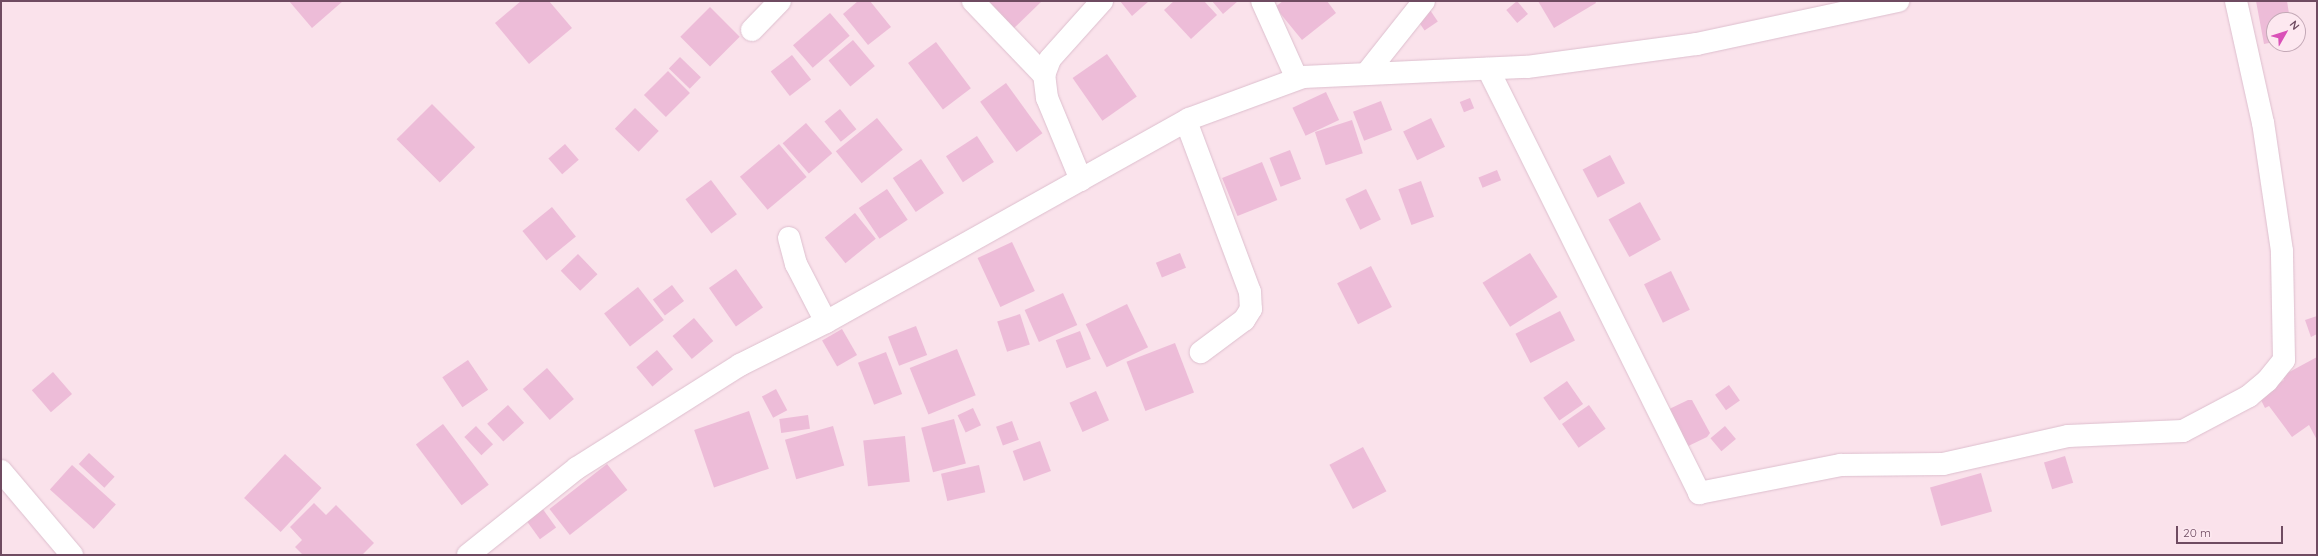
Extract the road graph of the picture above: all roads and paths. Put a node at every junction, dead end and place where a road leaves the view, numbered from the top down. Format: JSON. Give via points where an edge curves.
{"nodes":[{"id":1,"x":780,"y":1,"type":"edge"},
{"id":2,"x":973,"y":1,"type":"edge"},
{"id":3,"x":1102,"y":1,"type":"edge"},
{"id":4,"x":1262,"y":1,"type":"edge"},
{"id":5,"x":1424,"y":1,"type":"edge"},
{"id":6,"x":1898,"y":1,"type":"edge"},
{"id":7,"x":2236,"y":1,"type":"edge"},
{"id":8,"x":1829,"y":8,"type":"edge"},
{"id":9,"x":752,"y":30,"type":"dead end"},
{"id":10,"x":1488,"y":69,"type":"junction"},
{"id":11,"x":1366,"y":74,"type":"junction"},
{"id":12,"x":1044,"y":75,"type":"junction"},
{"id":13,"x":1297,"y":79,"type":"junction"},
{"id":14,"x":1186,"y":121,"type":"junction"},
{"id":15,"x":1081,"y":180,"type":"junction"},
{"id":16,"x":789,"y":238,"type":"dead end"},
{"id":17,"x":826,"y":322,"type":"junction"},
{"id":18,"x":1201,"y":352,"type":"dead end"},
{"id":19,"x":1,"y":470,"type":"edge"},
{"id":20,"x":72,"y":555,"type":"edge"},
{"id":21,"x":468,"y":555,"type":"edge"}],
"edges":[{"from":1,"to":9,"type":"street"},
{"from":2,"to":12,"type":"street"},
{"from":3,"to":12,"type":"street","via":[[1050,59]]},
{"from":4,"to":13,"type":"street"},
{"from":5,"to":11,"type":"street"},
{"from":6,"to":8,"type":"street"},
{"from":7,"to":10,"type":"street","via":[[2263,123],[2282,251],[2284,360],[2267,381],[2249,396],[2183,431],[2068,436],[1943,464],[1842,465],[1699,494]]},
{"from":8,"to":10,"type":"street","via":[[1697,44],[1527,67]]},
{"from":10,"to":11,"type":"street"},
{"from":11,"to":13,"type":"street"},
{"from":12,"to":15,"type":"street","via":[[1047,98]]},
{"from":13,"to":14,"type":"street"},
{"from":14,"to":15,"type":"street"},
{"from":14,"to":18,"type":"street","via":[[1250,292],[1251,309],[1244,320]]},
{"from":15,"to":17,"type":"street"},
{"from":16,"to":17,"type":"street","via":[[796,264]]},
{"from":17,"to":21,"type":"street","via":[[740,365],[577,468]]},
{"from":19,"to":20,"type":"street"}]}
